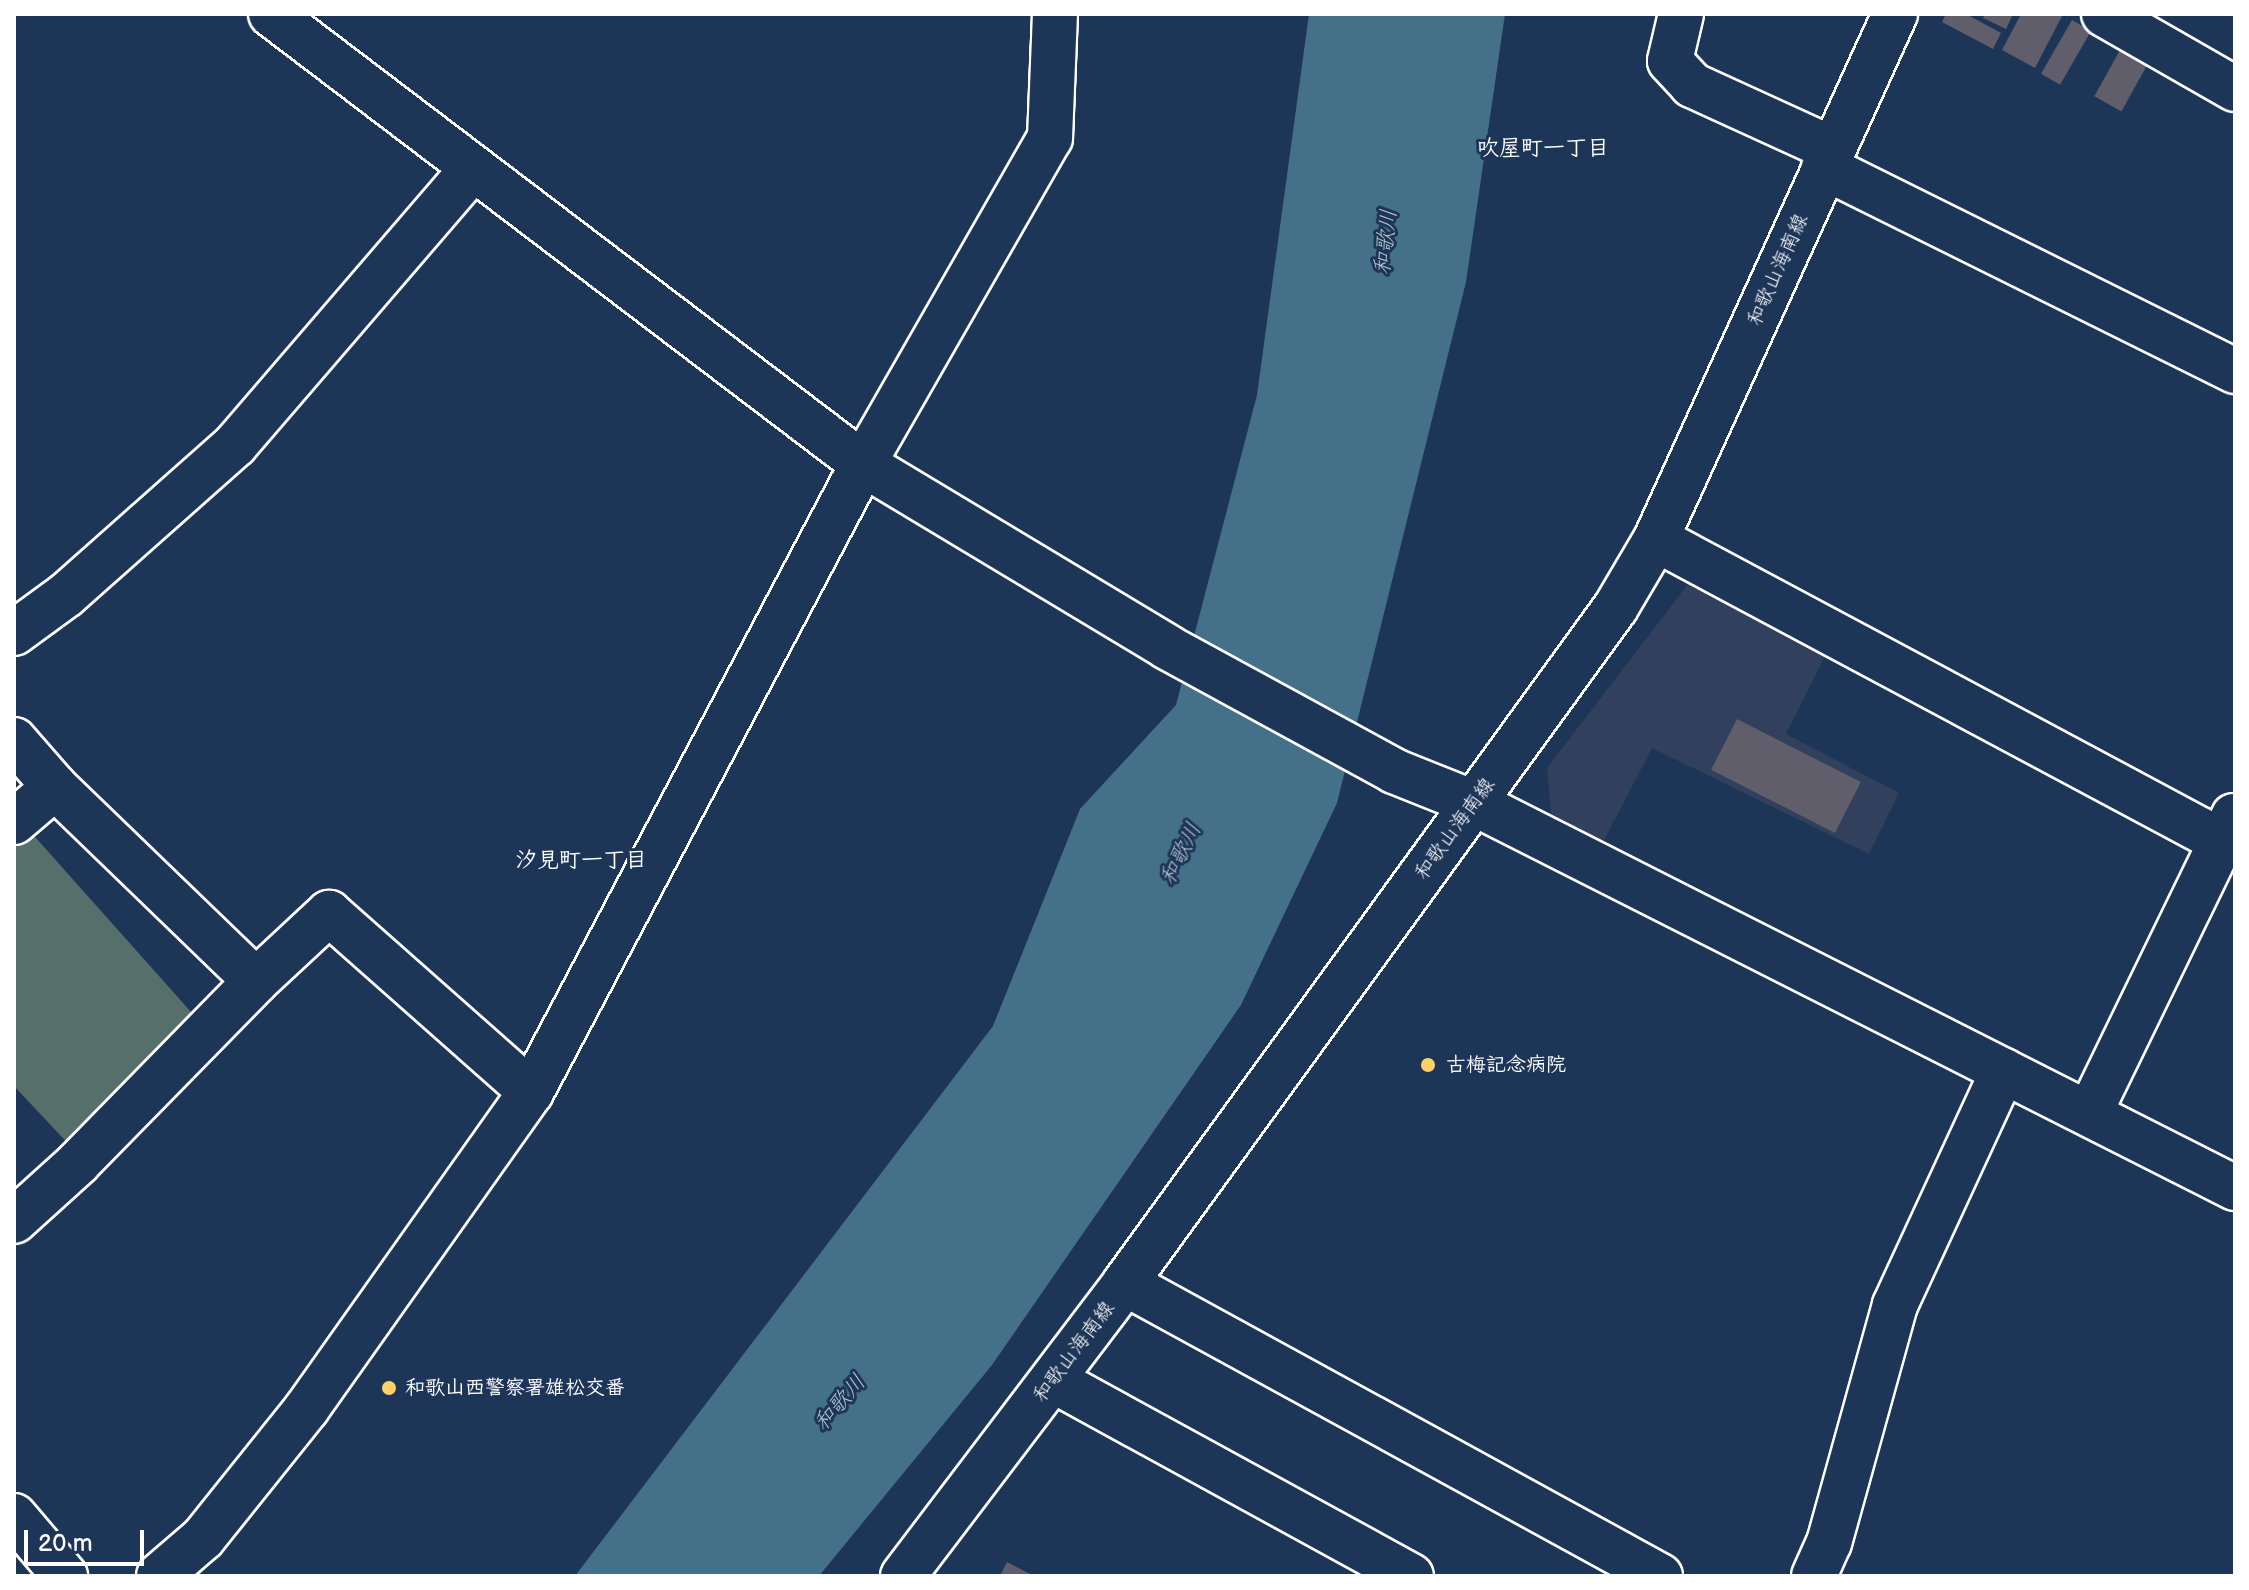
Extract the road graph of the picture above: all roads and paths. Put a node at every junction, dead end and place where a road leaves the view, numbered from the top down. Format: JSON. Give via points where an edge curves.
{"nodes":[{"id":1,"x":271,"y":14,"type":"edge"},
{"id":2,"x":1055,"y":14,"type":"edge"},
{"id":3,"x":1681,"y":14,"type":"edge"},
{"id":4,"x":1895,"y":14,"type":"edge"},
{"id":5,"x":2104,"y":14,"type":"edge"},
{"id":6,"x":2235,"y":89,"type":"edge"},
{"id":7,"x":1828,"y":158,"type":"junction"},
{"id":8,"x":471,"y":171,"type":"junction"},
{"id":9,"x":2235,"y":371,"type":"edge"},
{"id":10,"x":863,"y":464,"type":"junction"},
{"id":11,"x":1656,"y":539,"type":"junction"},
{"id":12,"x":15,"y":631,"type":"edge"},
{"id":13,"x":14,"y":740,"type":"edge"},
{"id":14,"x":55,"y":787,"type":"junction"},
{"id":15,"x":1474,"y":803,"type":"junction"},
{"id":16,"x":14,"y":822,"type":"edge"},
{"id":17,"x":2227,"y":828,"type":"edge"},
{"id":18,"x":256,"y":981,"type":"junction"},
{"id":19,"x":2003,"y":1071,"type":"junction"},
{"id":20,"x":531,"y":1092,"type":"junction"},
{"id":21,"x":2090,"y":1112,"type":"junction"},
{"id":22,"x":2235,"y":1188,"type":"edge"},
{"id":23,"x":14,"y":1221,"type":"edge"},
{"id":24,"x":1125,"y":1283,"type":"junction"},
{"id":25,"x":1053,"y":1380,"type":"junction"},
{"id":26,"x":14,"y":1516,"type":"edge"},
{"id":27,"x":65,"y":1576,"type":"edge"},
{"id":28,"x":159,"y":1576,"type":"edge"},
{"id":29,"x":903,"y":1576,"type":"edge"},
{"id":30,"x":1411,"y":1576,"type":"edge"},
{"id":31,"x":1660,"y":1576,"type":"edge"},
{"id":32,"x":1814,"y":1576,"type":"edge"}],
"edges":[{"from":1,"to":8,"type":"street"},
{"from":2,"to":10,"type":"street","via":[[1050,138]]},
{"from":3,"to":7,"type":"street","via":[[1670,61],[1692,85]]},
{"from":4,"to":7,"type":"street","name":"和歌山海南線"},
{"from":5,"to":6,"type":"street"},
{"from":7,"to":9,"type":"street"},
{"from":7,"to":11,"type":"street","name":"和歌山海南線"},
{"from":8,"to":10,"type":"street"},
{"from":8,"to":12,"type":"street","via":[[235,445],[66,595]]},
{"from":10,"to":15,"type":"street","via":[[1167,647],[1394,771]]},
{"from":10,"to":20,"type":"street"},
{"from":11,"to":15,"type":"street","name":"和歌山海南線","via":[[1616,607]]},
{"from":11,"to":17,"type":"street"},
{"from":13,"to":14,"type":"street"},
{"from":14,"to":16,"type":"street"},
{"from":14,"to":18,"type":"street"},
{"from":15,"to":19,"type":"street"},
{"from":15,"to":24,"type":"street","name":"和歌山海南線"},
{"from":17,"to":21,"type":"street"},
{"from":18,"to":20,"type":"street","via":[[329,913]]},
{"from":18,"to":23,"type":"street"},
{"from":19,"to":21,"type":"street"},
{"from":19,"to":32,"type":"street","via":[[1895,1305],[1829,1543]]},
{"from":20,"to":28,"type":"street","via":[[307,1408],[203,1538]]},
{"from":21,"to":22,"type":"street"},
{"from":24,"to":25,"type":"street","name":"和歌山海南線"},
{"from":24,"to":31,"type":"street"},
{"from":25,"to":29,"type":"street","name":"和歌山海南線"},
{"from":25,"to":30,"type":"street"},
{"from":26,"to":27,"type":"street"}]}
